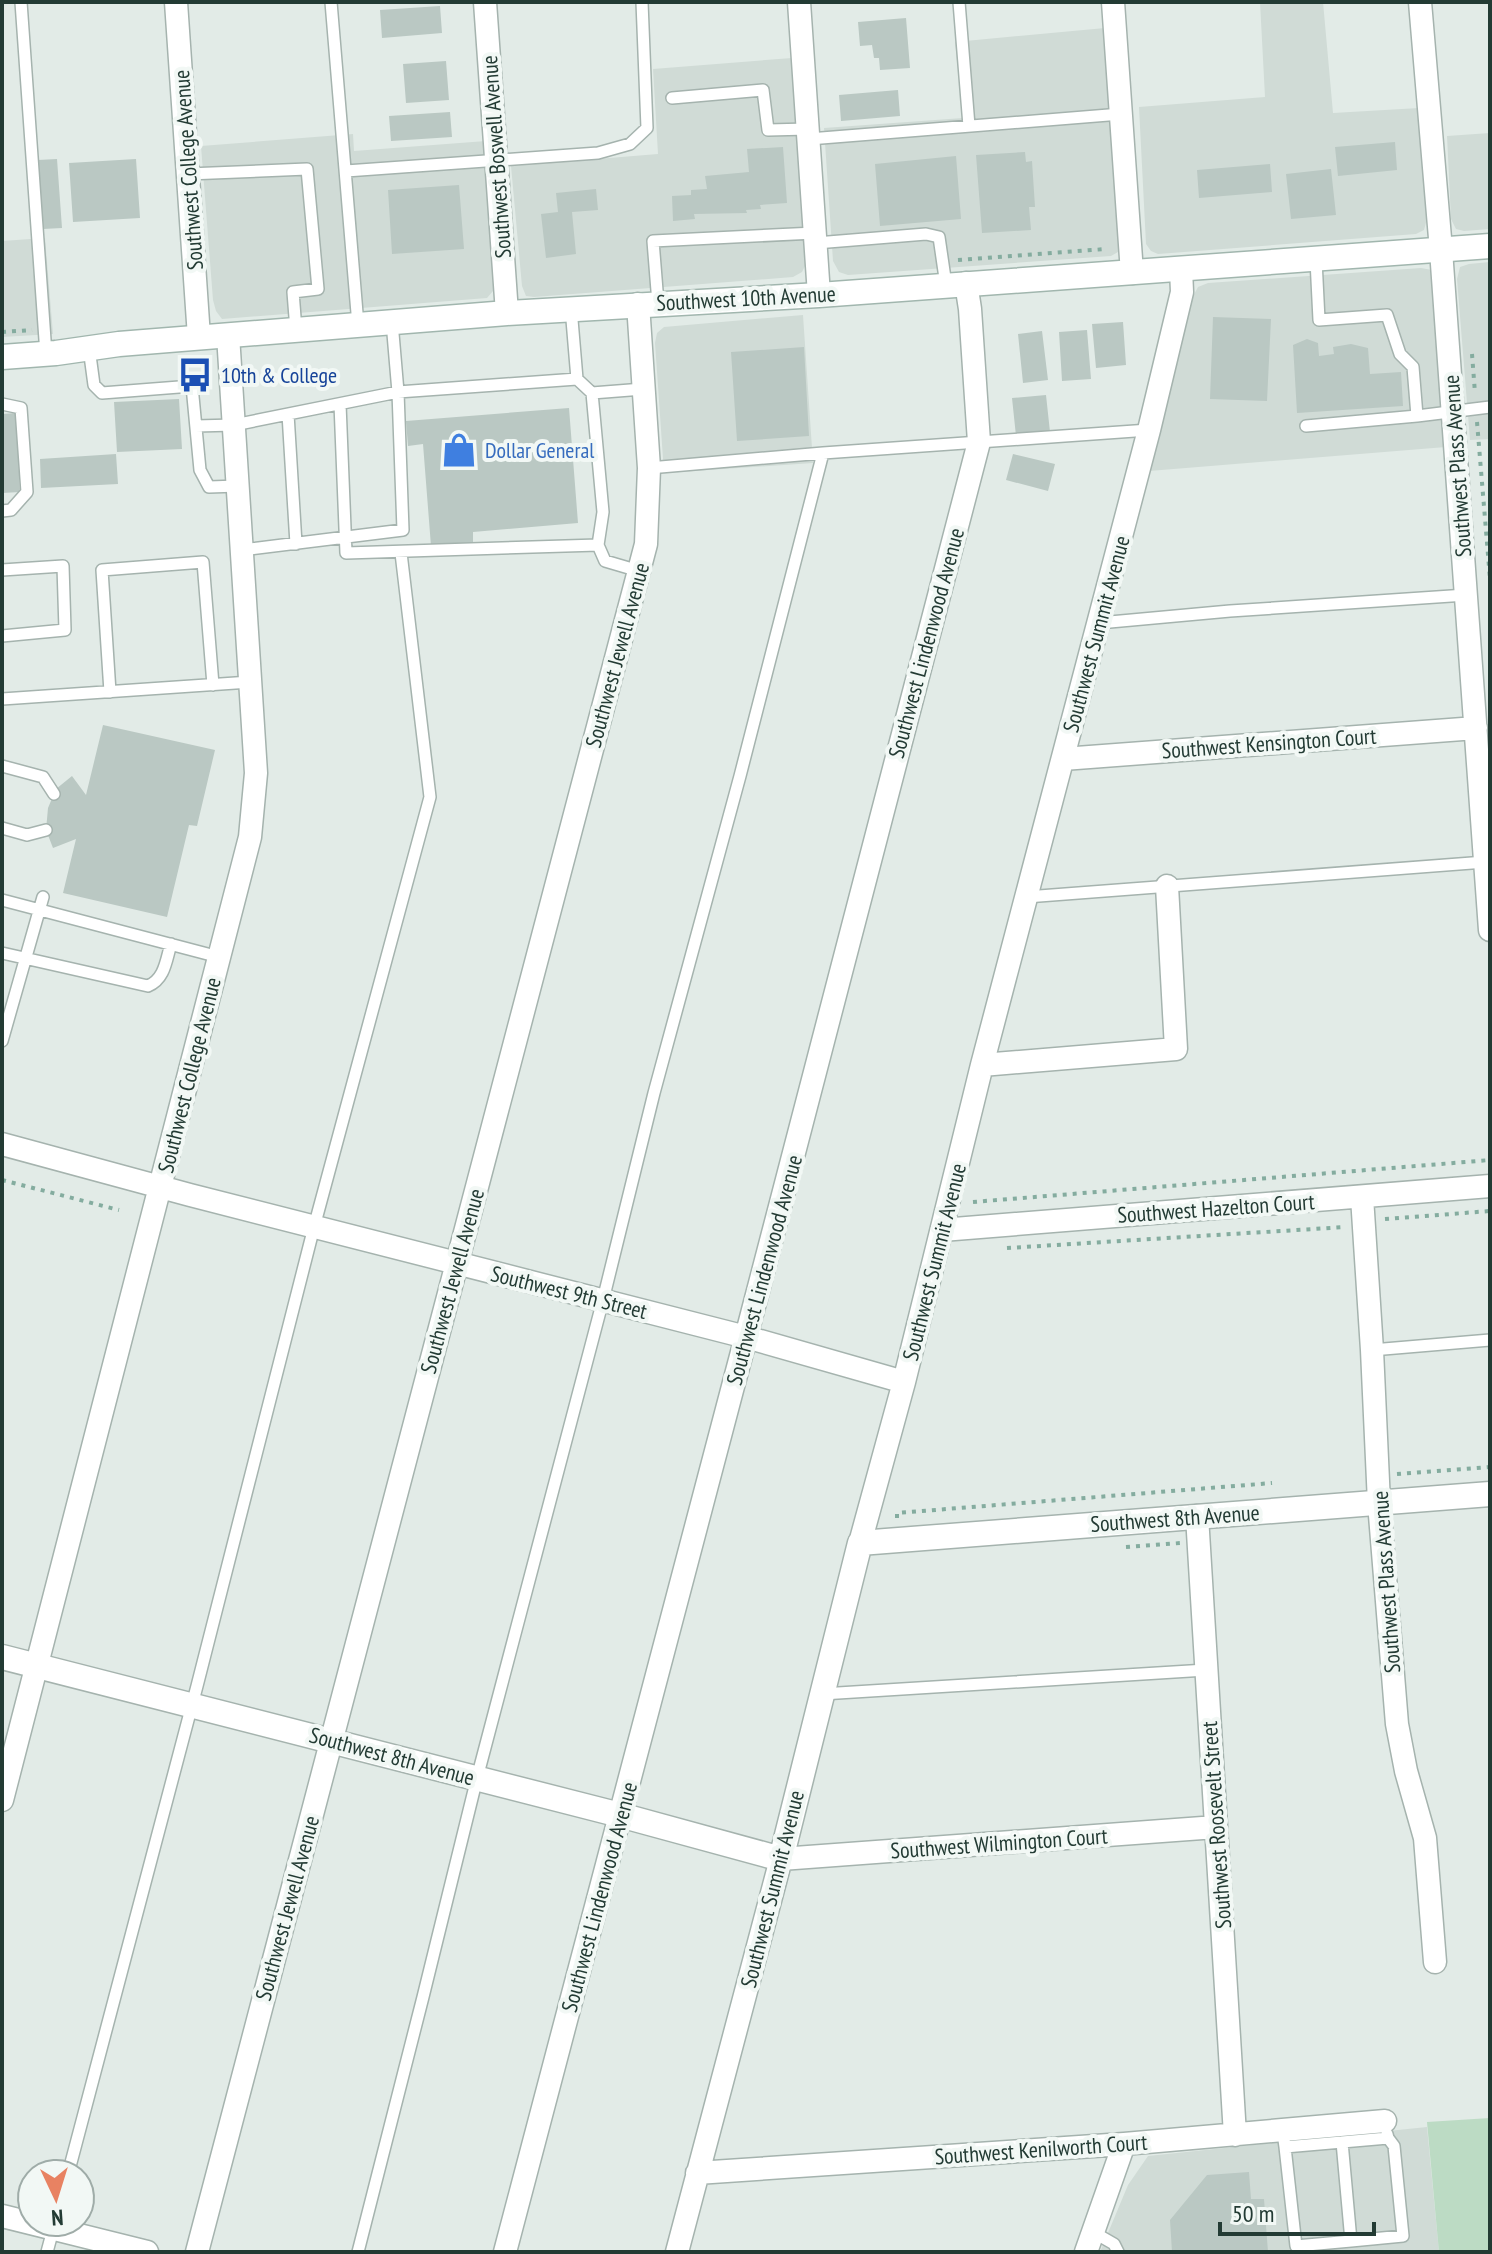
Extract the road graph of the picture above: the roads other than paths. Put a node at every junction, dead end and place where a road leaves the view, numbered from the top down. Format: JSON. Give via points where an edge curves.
{"nodes":[{"id":1,"x":21,"y":2,"type":"edge"},
{"id":2,"x":176,"y":2,"type":"edge"},
{"id":3,"x":331,"y":2,"type":"edge"},
{"id":4,"x":485,"y":2,"type":"edge"},
{"id":5,"x":642,"y":2,"type":"edge"},
{"id":6,"x":799,"y":2,"type":"edge"},
{"id":7,"x":959,"y":2,"type":"edge"},
{"id":8,"x":1113,"y":2,"type":"edge"},
{"id":9,"x":1420,"y":2,"type":"edge"},
{"id":10,"x":672,"y":98,"type":"dead end"},
{"id":11,"x":1121,"y":114,"type":"junction"},
{"id":12,"x":969,"y":126,"type":"junction"},
{"id":13,"x":808,"y":134,"type":"junction"},
{"id":14,"x":497,"y":162,"type":"junction"},
{"id":15,"x":346,"y":171,"type":"junction"},
{"id":16,"x":188,"y":174,"type":"junction"},
{"id":17,"x":815,"y":238,"type":"junction"},
{"id":18,"x":1490,"y":246,"type":"edge"},
{"id":19,"x":1441,"y":250,"type":"junction"},
{"id":20,"x":1316,"y":260,"type":"junction"},
{"id":21,"x":1181,"y":269,"type":"junction"},
{"id":22,"x":1132,"y":273,"type":"junction"},
{"id":23,"x":956,"y":284,"type":"junction"},
{"id":24,"x":819,"y":295,"type":"junction"},
{"id":25,"x":648,"y":303,"type":"junction"},
{"id":26,"x":571,"y":308,"type":"junction"},
{"id":27,"x":507,"y":313,"type":"junction"},
{"id":28,"x":392,"y":322,"type":"junction"},
{"id":29,"x":358,"y":325,"type":"junction"},
{"id":30,"x":296,"y":330,"type":"junction"},
{"id":31,"x":228,"y":335,"type":"junction"},
{"id":32,"x":199,"y":337,"type":"junction"},
{"id":33,"x":89,"y":348,"type":"junction"},
{"id":34,"x":46,"y":354,"type":"junction"},
{"id":35,"x":2,"y":357,"type":"edge"},
{"id":36,"x":577,"y":379,"type":"junction"},
{"id":37,"x":643,"y":389,"type":"junction"},
{"id":38,"x":398,"y":392,"type":"junction"},
{"id":39,"x":592,"y":393,"type":"junction"},
{"id":40,"x":2,"y":404,"type":"edge"},
{"id":41,"x":340,"y":404,"type":"junction"},
{"id":42,"x":1490,"y":407,"type":"edge"},
{"id":43,"x":1453,"y":413,"type":"junction"},
{"id":44,"x":288,"y":414,"type":"junction"},
{"id":45,"x":1417,"y":416,"type":"junction"},
{"id":46,"x":234,"y":425,"type":"junction"},
{"id":47,"x":196,"y":426,"type":"junction"},
{"id":48,"x":1306,"y":426,"type":"dead end"},
{"id":49,"x":1149,"y":430,"type":"junction"},
{"id":50,"x":979,"y":442,"type":"junction"},
{"id":51,"x":823,"y":453,"type":"junction"},
{"id":52,"x":649,"y":468,"type":"junction"},
{"id":53,"x":238,"y":486,"type":"junction"},
{"id":54,"x":2,"y":511,"type":"edge"},
{"id":55,"x":345,"y":537,"type":"junction"},
{"id":56,"x":296,"y":544,"type":"junction"},
{"id":57,"x":598,"y":545,"type":"junction"},
{"id":58,"x":242,"y":550,"type":"junction"},
{"id":59,"x":401,"y":553,"type":"junction"},
{"id":60,"x":2,"y":570,"type":"edge"},
{"id":61,"x":639,"y":571,"type":"junction"},
{"id":62,"x":1466,"y":595,"type":"junction"},
{"id":63,"x":1099,"y":623,"type":"junction"},
{"id":64,"x":2,"y":636,"type":"edge"},
{"id":65,"x":250,"y":682,"type":"junction"},
{"id":66,"x":213,"y":685,"type":"junction"},
{"id":67,"x":110,"y":692,"type":"junction"},
{"id":68,"x":2,"y":699,"type":"edge"},
{"id":69,"x":1476,"y":728,"type":"junction"},
{"id":70,"x":1063,"y":759,"type":"junction"},
{"id":71,"x":2,"y":766,"type":"edge"},
{"id":72,"x":54,"y":794,"type":"dead end"},
{"id":73,"x":2,"y":828,"type":"edge"},
{"id":74,"x":46,"y":830,"type":"dead end"},
{"id":75,"x":1485,"y":862,"type":"junction"},
{"id":76,"x":1167,"y":886,"type":"junction"},
{"id":77,"x":43,"y":897,"type":"dead end"},
{"id":78,"x":1026,"y":897,"type":"junction"},
{"id":79,"x":2,"y":900,"type":"edge"},
{"id":80,"x":39,"y":910,"type":"junction"},
{"id":81,"x":1490,"y":930,"type":"edge"},
{"id":82,"x":171,"y":944,"type":"junction"},
{"id":83,"x":2,"y":953,"type":"edge"},
{"id":84,"x":219,"y":957,"type":"junction"},
{"id":85,"x":25,"y":959,"type":"junction"},
{"id":86,"x":2,"y":1041,"type":"edge"},
{"id":87,"x":982,"y":1065,"type":"junction"},
{"id":88,"x":2,"y":1144,"type":"edge"},
{"id":89,"x":160,"y":1186,"type":"junction"},
{"id":90,"x":1490,"y":1186,"type":"edge"},
{"id":91,"x":1362,"y":1197,"type":"junction"},
{"id":92,"x":314,"y":1227,"type":"junction"},
{"id":93,"x":942,"y":1230,"type":"junction"},
{"id":94,"x":456,"y":1264,"type":"junction"},
{"id":95,"x":603,"y":1300,"type":"junction"},
{"id":96,"x":746,"y":1337,"type":"junction"},
{"id":97,"x":1490,"y":1340,"type":"edge"},
{"id":98,"x":1372,"y":1350,"type":"junction"},
{"id":99,"x":904,"y":1382,"type":"junction"},
{"id":100,"x":1490,"y":1494,"type":"edge"},
{"id":101,"x":1379,"y":1503,"type":"junction"},
{"id":102,"x":1197,"y":1516,"type":"junction"},
{"id":103,"x":860,"y":1543,"type":"junction"},
{"id":104,"x":2,"y":1657,"type":"edge"},
{"id":105,"x":37,"y":1666,"type":"junction"},
{"id":106,"x":1206,"y":1670,"type":"junction"},
{"id":107,"x":821,"y":1694,"type":"junction"},
{"id":108,"x":191,"y":1705,"type":"junction"},
{"id":109,"x":330,"y":1741,"type":"junction"},
{"id":110,"x":477,"y":1778,"type":"junction"},
{"id":111,"x":2,"y":1800,"type":"edge"},
{"id":112,"x":620,"y":1815,"type":"junction"},
{"id":113,"x":1216,"y":1827,"type":"junction"},
{"id":114,"x":781,"y":1859,"type":"junction"},
{"id":115,"x":1435,"y":1962,"type":"dead end"},
{"id":116,"x":1387,"y":2130,"type":"junction"},
{"id":117,"x":1235,"y":2135,"type":"junction"},
{"id":118,"x":1284,"y":2139,"type":"junction"},
{"id":119,"x":1342,"y":2142,"type":"junction"},
{"id":120,"x":1124,"y":2144,"type":"junction"},
{"id":121,"x":72,"y":2158,"type":"edge"},
{"id":122,"x":697,"y":2173,"type":"junction"},
{"id":123,"x":96,"y":2237,"type":"edge"},
{"id":124,"x":1351,"y":2241,"type":"junction"},
{"id":125,"x":1090,"y":2242,"type":"edge"},
{"id":126,"x":147,"y":2252,"type":"edge"},
{"id":127,"x":197,"y":2252,"type":"edge"},
{"id":128,"x":358,"y":2252,"type":"edge"},
{"id":129,"x":505,"y":2252,"type":"edge"},
{"id":130,"x":677,"y":2252,"type":"edge"},
{"id":131,"x":1118,"y":2252,"type":"edge"}],
"edges":[{"from":1,"to":34,"type":"lane"},
{"from":2,"to":16,"type":"street","name":"Southwest College Avenue"},
{"from":3,"to":15,"type":"lane"},
{"from":4,"to":14,"type":"street","name":"Southwest Boswell Avenue"},
{"from":5,"to":14,"type":"lane","via":[[647,128],[630,144],[598,153]]},
{"from":6,"to":13,"type":"street"},
{"from":7,"to":12,"type":"lane"},
{"from":8,"to":11,"type":"street"},
{"from":9,"to":19,"type":"street","name":"Southwest Plass Avenue"},
{"from":10,"to":13,"type":"lane","via":[[763,90],[768,130]]},
{"from":11,"to":12,"type":"lane"},
{"from":11,"to":22,"type":"street"},
{"from":12,"to":13,"type":"lane"},
{"from":13,"to":17,"type":"street"},
{"from":14,"to":15,"type":"lane"},
{"from":14,"to":27,"type":"street","name":"Southwest Boswell Avenue"},
{"from":15,"to":29,"type":"lane"},
{"from":16,"to":30,"type":"lane","via":[[307,169],[318,289],[293,292]]},
{"from":16,"to":32,"type":"street","name":"Southwest College Avenue"},
{"from":17,"to":23,"type":"lane","via":[[939,237]]},
{"from":17,"to":24,"type":"street"},
{"from":17,"to":25,"type":"lane","via":[[653,241]]},
{"from":18,"to":19,"type":"street","name":"Southwest 10th Avenue"},
{"from":19,"to":20,"type":"street","name":"Southwest 10th Avenue"},
{"from":19,"to":43,"type":"street","name":"Southwest Plass Avenue"},
{"from":20,"to":21,"type":"street","name":"Southwest 10th Avenue"},
{"from":20,"to":45,"type":"lane","via":[[1319,320],[1387,315],[1400,354],[1413,367]]},
{"from":21,"to":22,"type":"street","name":"Southwest 10th Avenue"},
{"from":21,"to":49,"type":"street","name":"Southwest Summit Avenue","via":[[1182,292]]},
{"from":22,"to":23,"type":"street","name":"Southwest 10th Avenue"},
{"from":23,"to":24,"type":"street","name":"Southwest 10th Avenue"},
{"from":23,"to":50,"type":"street","name":"Southwest Lindenwood Avenue","via":[[970,309]]},
{"from":24,"to":25,"type":"street","name":"Southwest 10th Avenue"},
{"from":25,"to":26,"type":"street","name":"Southwest 10th Avenue"},
{"from":25,"to":37,"type":"street","name":"Southwest Jewell Avenue"},
{"from":26,"to":27,"type":"street","name":"Southwest 10th Avenue"},
{"from":26,"to":36,"type":"lane"},
{"from":27,"to":28,"type":"street","name":"Southwest 10th Avenue"},
{"from":28,"to":29,"type":"street","name":"Southwest 10th Avenue"},
{"from":28,"to":38,"type":"lane"},
{"from":29,"to":30,"type":"street","name":"Southwest 10th Avenue"},
{"from":30,"to":31,"type":"street","name":"Southwest 10th Avenue"},
{"from":31,"to":32,"type":"street","name":"Southwest 10th Avenue"},
{"from":31,"to":46,"type":"street","name":"Southwest College Avenue"},
{"from":32,"to":33,"type":"street","name":"Southwest 10th Avenue"},
{"from":33,"to":34,"type":"street","name":"Southwest 10th Avenue"},
{"from":33,"to":47,"type":"lane","via":[[94,385],[102,393],[192,386]]},
{"from":34,"to":35,"type":"street","name":"Southwest 10th Avenue"},
{"from":36,"to":38,"type":"lane"},
{"from":36,"to":39,"type":"lane"},
{"from":37,"to":39,"type":"lane"},
{"from":37,"to":52,"type":"street","name":"Southwest Jewell Avenue"},
{"from":38,"to":41,"type":"lane"},
{"from":38,"to":55,"type":"lane","via":[[403,530]]},
{"from":39,"to":57,"type":"lane","via":[[603,512]]},
{"from":40,"to":54,"type":"lane","via":[[21,408],[27,492],[11,510]]},
{"from":41,"to":44,"type":"lane"},
{"from":41,"to":55,"type":"lane"},
{"from":42,"to":43,"type":"lane"},
{"from":43,"to":45,"type":"lane"},
{"from":43,"to":62,"type":"street","name":"Southwest Plass Avenue"},
{"from":44,"to":46,"type":"lane"},
{"from":44,"to":56,"type":"lane"},
{"from":45,"to":48,"type":"lane"},
{"from":46,"to":47,"type":"lane"},
{"from":46,"to":53,"type":"street","name":"Southwest College Avenue"},
{"from":47,"to":53,"type":"lane","via":[[200,470],[209,487]]},
{"from":49,"to":50,"type":"lane"},
{"from":49,"to":63,"type":"street","name":"Southwest Summit Avenue"},
{"from":50,"to":51,"type":"lane"},
{"from":50,"to":96,"type":"street","name":"Southwest Lindenwood Avenue"},
{"from":51,"to":52,"type":"lane"},
{"from":51,"to":95,"type":"lane"},
{"from":52,"to":61,"type":"street","name":"Southwest Jewell Avenue"},
{"from":53,"to":58,"type":"street","name":"Southwest College Avenue"},
{"from":55,"to":56,"type":"lane"},
{"from":55,"to":59,"type":"lane","via":[[346,553]]},
{"from":56,"to":58,"type":"lane"},
{"from":57,"to":59,"type":"lane"},
{"from":57,"to":61,"type":"lane","via":[[605,561]]},
{"from":58,"to":65,"type":"street","name":"Southwest College Avenue"},
{"from":59,"to":92,"type":"lane","via":[[430,797]]},
{"from":60,"to":64,"type":"lane","via":[[63,566],[65,630]]},
{"from":61,"to":94,"type":"street","name":"Southwest Jewell Avenue"},
{"from":62,"to":63,"type":"lane"},
{"from":62,"to":69,"type":"street","name":"Southwest Plass Avenue"},
{"from":63,"to":70,"type":"street","name":"Southwest Summit Avenue"},
{"from":65,"to":66,"type":"lane"},
{"from":65,"to":84,"type":"street","name":"Southwest College Avenue","via":[[255,798]]},
{"from":66,"to":67,"type":"lane"},
{"from":66,"to":67,"type":"lane","via":[[203,562],[102,570]]},
{"from":67,"to":68,"type":"lane"},
{"from":69,"to":70,"type":"street","name":"Southwest Kensington Court"},
{"from":69,"to":75,"type":"street","name":"Southwest Plass Avenue"},
{"from":70,"to":78,"type":"street","name":"Southwest Summit Avenue"},
{"from":71,"to":72,"type":"lane","via":[[43,777]]},
{"from":73,"to":74,"type":"lane","via":[[27,835]]},
{"from":75,"to":76,"type":"lane"},
{"from":75,"to":81,"type":"street","name":"Southwest Plass Avenue"},
{"from":76,"to":78,"type":"lane"},
{"from":76,"to":87,"type":"street","via":[[1176,1049]]},
{"from":77,"to":80,"type":"lane"},
{"from":78,"to":87,"type":"street","name":"Southwest Summit Avenue"},
{"from":79,"to":80,"type":"lane"},
{"from":80,"to":82,"type":"lane"},
{"from":80,"to":85,"type":"lane"},
{"from":82,"to":84,"type":"lane"},
{"from":82,"to":85,"type":"lane","via":[[163,972],[148,986]]},
{"from":83,"to":85,"type":"lane"},
{"from":84,"to":89,"type":"street","name":"Southwest College Avenue"},
{"from":85,"to":86,"type":"lane"},
{"from":87,"to":93,"type":"street","name":"Southwest Summit Avenue"},
{"from":88,"to":89,"type":"street","name":"Southwest 9th Street"},
{"from":89,"to":92,"type":"street","name":"Southwest 9th Street"},
{"from":89,"to":105,"type":"street","name":"Southwest College Avenue"},
{"from":90,"to":91,"type":"street","name":"Southwest Hazelton Court"},
{"from":91,"to":93,"type":"street","name":"Southwest Hazelton Court"},
{"from":91,"to":98,"type":"street","name":"Southwest Plass Avenue"},
{"from":92,"to":94,"type":"street","name":"Southwest 9th Street"},
{"from":92,"to":108,"type":"lane"},
{"from":93,"to":99,"type":"street","name":"Southwest Summit Avenue"},
{"from":94,"to":95,"type":"street","name":"Southwest 9th Street"},
{"from":94,"to":109,"type":"street","name":"Southwest Jewell Avenue"},
{"from":95,"to":96,"type":"street","name":"Southwest 9th Street"},
{"from":95,"to":110,"type":"lane"},
{"from":96,"to":99,"type":"street","name":"Southwest 9th Street"},
{"from":96,"to":112,"type":"street","name":"Southwest Lindenwood Avenue"},
{"from":97,"to":98,"type":"lane"},
{"from":98,"to":101,"type":"street","name":"Southwest Plass Avenue"},
{"from":99,"to":103,"type":"street","name":"Southwest Summit Avenue"},
{"from":100,"to":101,"type":"street","name":"Southwest 8th Avenue"},
{"from":101,"to":102,"type":"street","name":"Southwest 8th Avenue"},
{"from":101,"to":115,"type":"street","name":"Southwest Plass Avenue","via":[[1397,1724],[1425,1838]]},
{"from":102,"to":103,"type":"street","name":"Southwest 8th Avenue"},
{"from":102,"to":106,"type":"street","name":"Southwest Roosevelt Street"},
{"from":103,"to":107,"type":"street","name":"Southwest Summit Avenue"},
{"from":104,"to":105,"type":"street","name":"Southwest 8th Avenue"},
{"from":105,"to":108,"type":"street","name":"Southwest 8th Avenue"},
{"from":105,"to":111,"type":"street","name":"Southwest College Avenue"},
{"from":106,"to":107,"type":"lane"},
{"from":106,"to":113,"type":"street","name":"Southwest Roosevelt Street"},
{"from":107,"to":114,"type":"street","name":"Southwest Summit Avenue"},
{"from":108,"to":109,"type":"street","name":"Southwest 8th Avenue"},
{"from":108,"to":121,"type":"lane"},
{"from":109,"to":110,"type":"street","name":"Southwest 8th Avenue"},
{"from":109,"to":127,"type":"street","name":"Southwest Jewell Avenue"},
{"from":110,"to":112,"type":"street","name":"Southwest 8th Avenue"},
{"from":110,"to":128,"type":"lane"},
{"from":112,"to":114,"type":"street","name":"Southwest 8th Avenue"},
{"from":112,"to":129,"type":"street","name":"Southwest Lindenwood Avenue"},
{"from":113,"to":114,"type":"street","name":"Southwest Wilmington Court"},
{"from":113,"to":117,"type":"street","name":"Southwest Roosevelt Street"},
{"from":114,"to":122,"type":"street","name":"Southwest Summit Avenue"},
{"from":116,"to":118,"type":"street","name":"Southwest Kenilworth Court"},
{"from":116,"to":119,"type":"lane"},
{"from":116,"to":124,"type":"lane","via":[[1394,2146],[1403,2236]]},
{"from":117,"to":118,"type":"street","name":"Southwest Kenilworth Court"},
{"from":117,"to":120,"type":"street","name":"Southwest Kenilworth Court"},
{"from":118,"to":119,"type":"lane"},
{"from":118,"to":124,"type":"lane","via":[[1296,2246]]},
{"from":119,"to":124,"type":"lane"},
{"from":120,"to":122,"type":"street","name":"Southwest Kenilworth Court"},
{"from":120,"to":125,"type":"street"},
{"from":122,"to":130,"type":"street","name":"Southwest Summit Avenue"},
{"from":123,"to":126,"type":"street"},
{"from":125,"to":131,"type":"lane","via":[[1114,2244]]}]}
